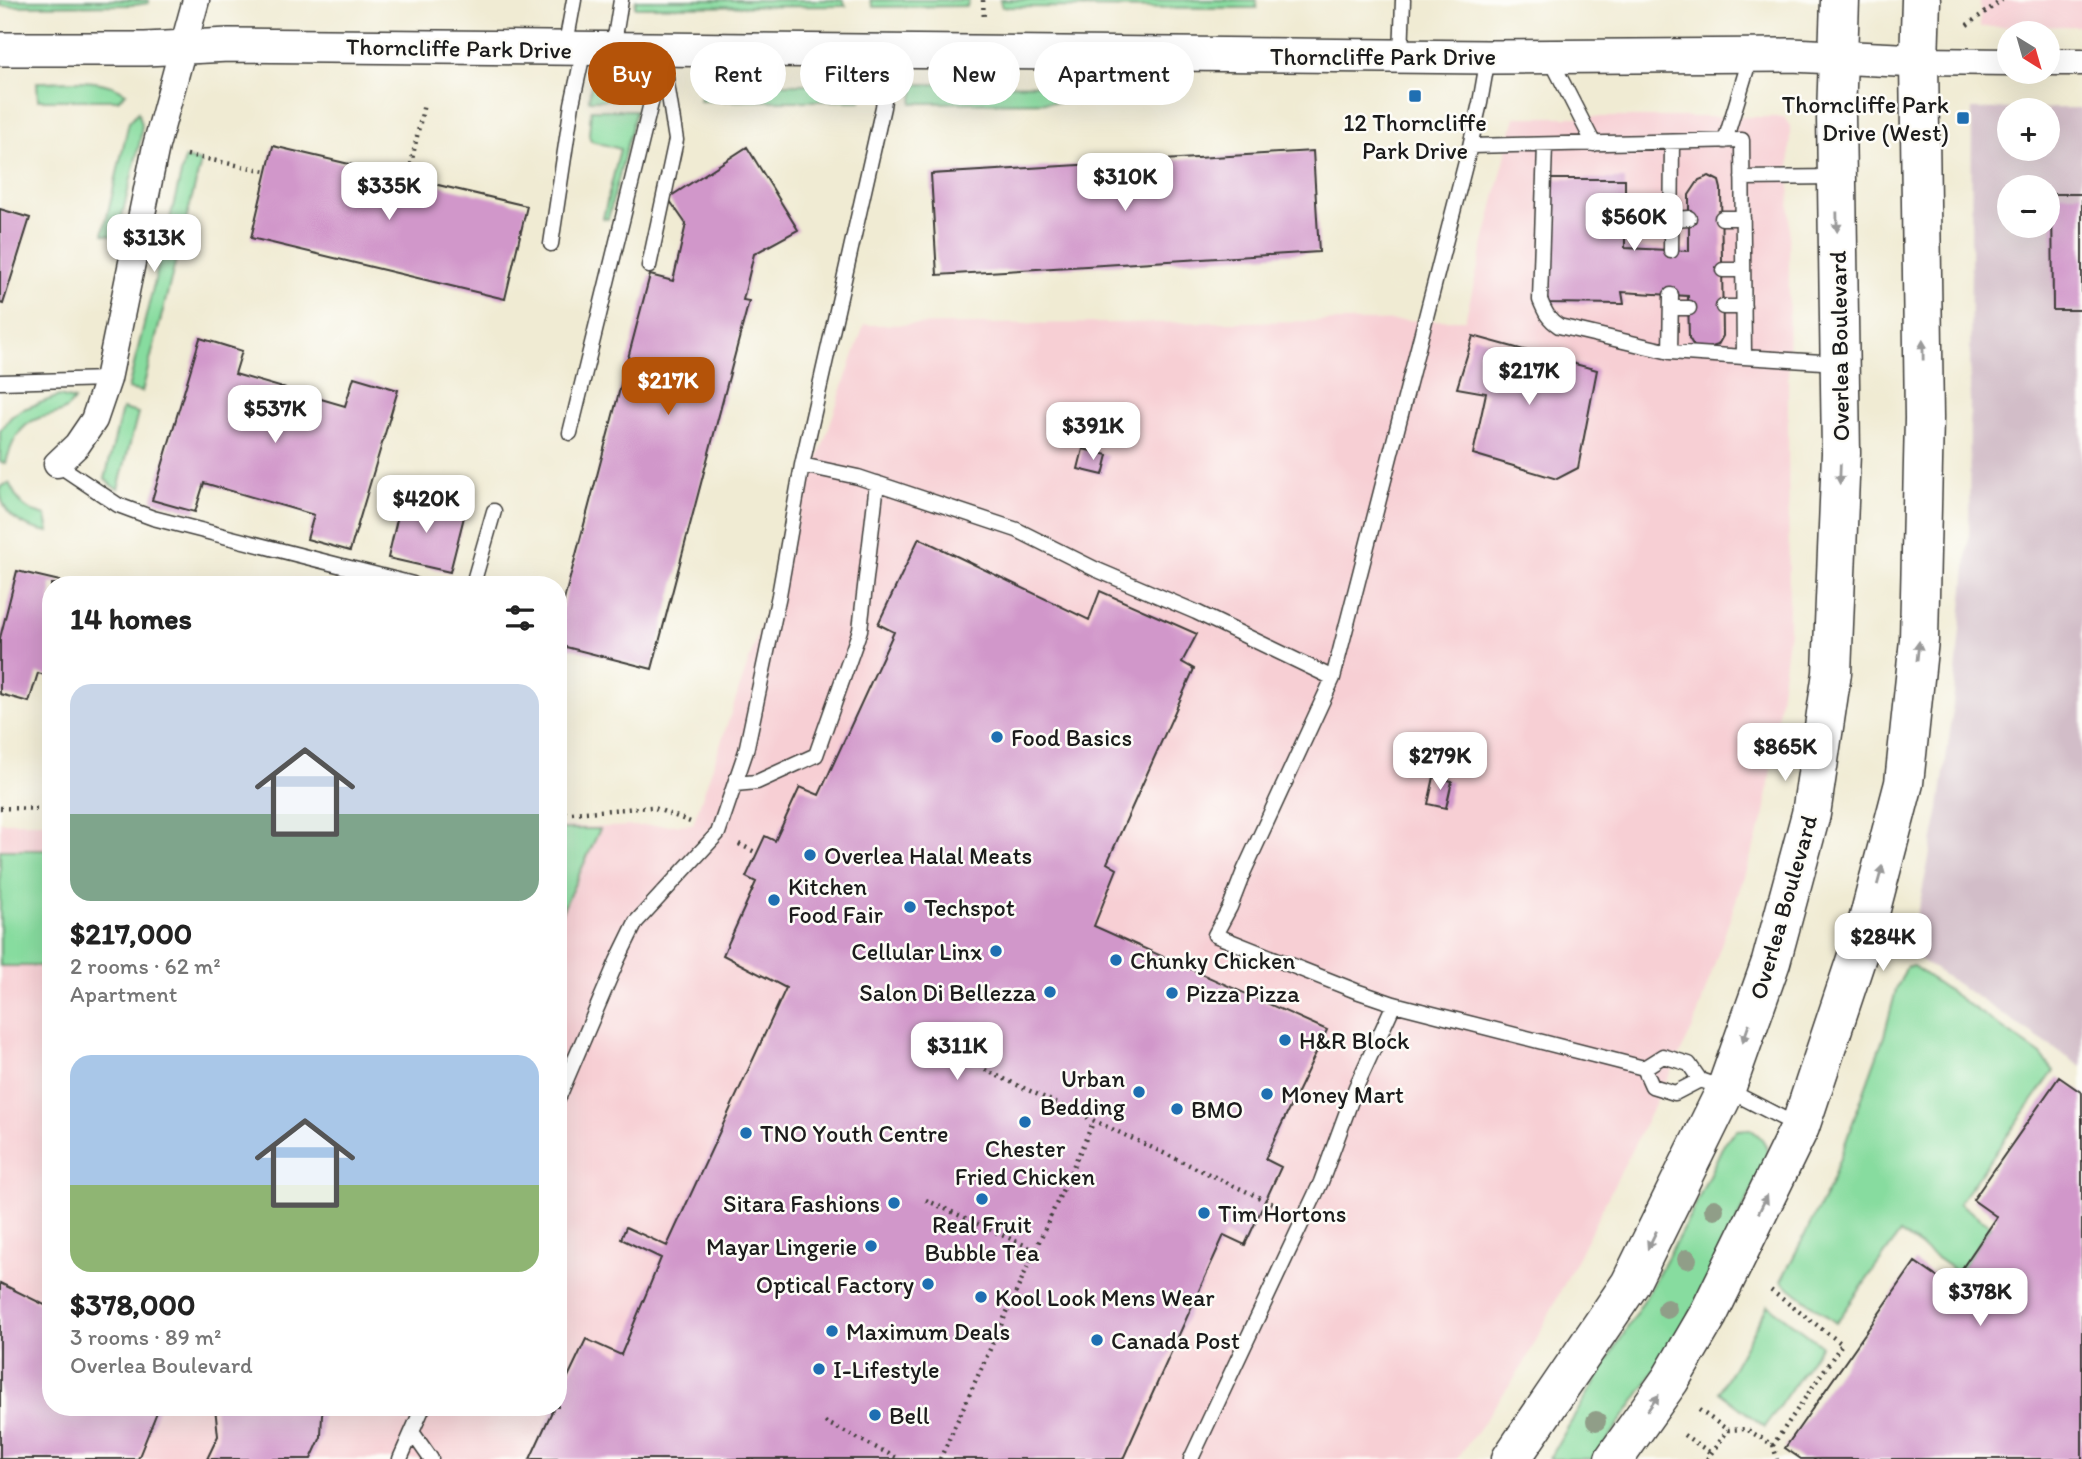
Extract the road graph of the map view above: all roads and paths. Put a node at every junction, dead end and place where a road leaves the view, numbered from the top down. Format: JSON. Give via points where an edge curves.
{"nodes":[{"id":1,"x":196,"y":0,"type":"edge"},
{"id":2,"x":574,"y":0,"type":"edge"},
{"id":3,"x":621,"y":0,"type":"edge"},
{"id":4,"x":1403,"y":0,"type":"edge"},
{"id":5,"x":1840,"y":0,"type":"edge"},
{"id":6,"x":1921,"y":0,"type":"edge"},
{"id":7,"x":2002,"y":0,"type":"edge"},
{"id":8,"x":1967,"y":24,"type":"dead end"},
{"id":9,"x":593,"y":42,"type":"edge"},
{"id":10,"x":185,"y":46,"type":"junction"},
{"id":11,"x":0,"y":49,"type":"edge"},
{"id":12,"x":588,"y":49,"type":"junction"},
{"id":13,"x":676,"y":50,"type":"edge"},
{"id":14,"x":800,"y":51,"type":"edge"},
{"id":15,"x":914,"y":52,"type":"edge"},
{"id":16,"x":1751,"y":55,"type":"junction"},
{"id":17,"x":1839,"y":56,"type":"junction"},
{"id":18,"x":1401,"y":57,"type":"junction"},
{"id":19,"x":1488,"y":57,"type":"junction"},
{"id":20,"x":1549,"y":57,"type":"junction"},
{"id":21,"x":1919,"y":61,"type":"junction"},
{"id":22,"x":1997,"y":62,"type":"edge"},
{"id":23,"x":2060,"y":62,"type":"edge"},
{"id":24,"x":2082,"y":62,"type":"edge"},
{"id":25,"x":424,"y":104,"type":"dead end"},
{"id":26,"x":651,"y":105,"type":"edge"},
{"id":27,"x":671,"y":105,"type":"edge"},
{"id":28,"x":883,"y":105,"type":"edge"},
{"id":29,"x":1725,"y":141,"type":"junction"},
{"id":30,"x":1672,"y":143,"type":"junction"},
{"id":31,"x":1594,"y":144,"type":"junction"},
{"id":32,"x":1545,"y":145,"type":"junction"},
{"id":33,"x":1470,"y":146,"type":"junction"},
{"id":34,"x":187,"y":155,"type":"dead end"},
{"id":35,"x":266,"y":171,"type":"dead end"},
{"id":36,"x":1837,"y":177,"type":"junction"},
{"id":37,"x":408,"y":178,"type":"dead end"},
{"id":38,"x":1742,"y":178,"type":"junction"},
{"id":39,"x":1689,"y":218,"type":"dead end"},
{"id":40,"x":1722,"y":218,"type":"dead end"},
{"id":41,"x":1743,"y":218,"type":"junction"},
{"id":42,"x":1671,"y":219,"type":"junction"},
{"id":43,"x":551,"y":244,"type":"dead end"},
{"id":44,"x":1671,"y":251,"type":"dead end"},
{"id":45,"x":649,"y":266,"type":"dead end"},
{"id":46,"x":1723,"y":270,"type":"dead end"},
{"id":47,"x":1743,"y":270,"type":"junction"},
{"id":48,"x":1689,"y":307,"type":"dead end"},
{"id":49,"x":1723,"y":307,"type":"dead end"},
{"id":50,"x":1744,"y":307,"type":"junction"},
{"id":51,"x":1670,"y":352,"type":"junction"},
{"id":52,"x":1744,"y":358,"type":"junction"},
{"id":53,"x":1840,"y":363,"type":"junction"},
{"id":54,"x":108,"y":379,"type":"junction"},
{"id":55,"x":0,"y":382,"type":"edge"},
{"id":56,"x":570,"y":433,"type":"dead end"},
{"id":57,"x":57,"y":464,"type":"joint"},
{"id":58,"x":802,"y":465,"type":"junction"},
{"id":59,"x":877,"y":483,"type":"junction"},
{"id":60,"x":494,"y":511,"type":"dead end"},
{"id":61,"x":381,"y":576,"type":"edge"},
{"id":62,"x":475,"y":576,"type":"edge"},
{"id":63,"x":1333,"y":678,"type":"junction"},
{"id":64,"x":735,"y":784,"type":"junction"},
{"id":65,"x":0,"y":808,"type":"edge"},
{"id":66,"x":42,"y":809,"type":"edge"},
{"id":67,"x":567,"y":813,"type":"edge"},
{"id":68,"x":718,"y":833,"type":"junction"},
{"id":69,"x":757,"y":853,"type":"dead end"},
{"id":70,"x":1394,"y":1004,"type":"junction"},
{"id":71,"x":1644,"y":1068,"type":"junction"},
{"id":72,"x":985,"y":1070,"type":"dead end"},
{"id":73,"x":567,"y":1079,"type":"edge"},
{"id":74,"x":1713,"y":1085,"type":"junction"},
{"id":75,"x":1094,"y":1121,"type":"junction"},
{"id":76,"x":1800,"y":1127,"type":"junction"},
{"id":77,"x":926,"y":1200,"type":"dead end"},
{"id":78,"x":1304,"y":1218,"type":"junction"},
{"id":79,"x":1035,"y":1250,"type":"junction"},
{"id":80,"x":1769,"y":1289,"type":"dead end"},
{"id":81,"x":1699,"y":1410,"type":"dead end"},
{"id":82,"x":419,"y":1416,"type":"edge"},
{"id":83,"x":825,"y":1422,"type":"dead end"},
{"id":84,"x":1728,"y":1430,"type":"junction"},
{"id":85,"x":412,"y":1432,"type":"junction"},
{"id":86,"x":1684,"y":1435,"type":"dead end"},
{"id":87,"x":1773,"y":1445,"type":"junction"},
{"id":88,"x":1711,"y":1453,"type":"junction"},
{"id":89,"x":400,"y":1459,"type":"edge"},
{"id":90,"x":431,"y":1459,"type":"edge"},
{"id":91,"x":899,"y":1459,"type":"edge"},
{"id":92,"x":940,"y":1459,"type":"edge"},
{"id":93,"x":1191,"y":1459,"type":"edge"},
{"id":94,"x":1511,"y":1459,"type":"edge"},
{"id":95,"x":1614,"y":1459,"type":"edge"},
{"id":96,"x":1707,"y":1459,"type":"edge"},
{"id":97,"x":1777,"y":1459,"type":"edge"}],
"edges":[{"from":1,"to":10,"type":"street"},
{"from":2,"to":12,"type":"lane"},
{"from":3,"to":9,"type":"lane"},
{"from":4,"to":18,"type":"lane"},
{"from":5,"to":17,"type":"main road","name":"Overlea Boulevard"},
{"from":6,"to":21,"type":"main road"},
{"from":7,"to":8,"type":"path"},
{"from":10,"to":11,"type":"street","name":"Thorncliffe Park Drive"},
{"from":10,"to":12,"type":"street","name":"Thorncliffe Park Drive"},
{"from":10,"to":54,"type":"street","via":[[156,146]]},
{"from":12,"to":43,"type":"lane","via":[[572,104]]},
{"from":13,"to":14,"type":"street","name":"Thorncliffe Park Drive"},
{"from":15,"to":18,"type":"street","name":"Thorncliffe Park Drive"},
{"from":16,"to":17,"type":"street","name":"Thorncliffe Park Drive"},
{"from":16,"to":20,"type":"street","name":"Thorncliffe Park Drive"},
{"from":16,"to":29,"type":"lane"},
{"from":17,"to":21,"type":"street","name":"Thorncliffe Park Drive"},
{"from":17,"to":36,"type":"main road","name":"Overlea Boulevard"},
{"from":18,"to":19,"type":"street","name":"Thorncliffe Park Drive"},
{"from":19,"to":20,"type":"street","name":"Thorncliffe Park Drive"},
{"from":19,"to":33,"type":"lane"},
{"from":20,"to":31,"type":"lane"},
{"from":21,"to":22,"type":"street","name":"Thorncliffe Park Drive"},
{"from":76,"to":21,"type":"main road","one_way":true,"via":[[1865,932],[1904,783],[1919,640],[1923,446]]},
{"from":23,"to":24,"type":"street"},
{"from":25,"to":37,"type":"path"},
{"from":26,"to":56,"type":"lane"},
{"from":27,"to":45,"type":"lane","via":[[676,140]]},
{"from":28,"to":58,"type":"lane"},
{"from":29,"to":30,"type":"lane"},
{"from":29,"to":38,"type":"lane","via":[[1742,140]]},
{"from":30,"to":31,"type":"lane"},
{"from":30,"to":42,"type":"lane"},
{"from":31,"to":32,"type":"lane"},
{"from":32,"to":33,"type":"lane"},
{"from":32,"to":51,"type":"lane","via":[[1540,300],[1545,312],[1559,326]]},
{"from":33,"to":63,"type":"lane"},
{"from":34,"to":35,"type":"path"},
{"from":36,"to":38,"type":"lane"},
{"from":36,"to":53,"type":"main road","name":"Overlea Boulevard","one_way":true},
{"from":38,"to":41,"type":"lane"},
{"from":39,"to":42,"type":"lane"},
{"from":40,"to":41,"type":"lane"},
{"from":41,"to":47,"type":"lane"},
{"from":42,"to":44,"type":"lane"},
{"from":46,"to":47,"type":"lane"},
{"from":47,"to":50,"type":"lane"},
{"from":48,"to":51,"type":"lane","via":[[1671,302]]},
{"from":49,"to":50,"type":"lane"},
{"from":50,"to":52,"type":"lane"},
{"from":51,"to":52,"type":"lane"},
{"from":52,"to":53,"type":"lane"},
{"from":53,"to":74,"type":"main road","name":"Overlea Boulevard","one_way":true,"via":[[1832,673],[1813,801],[1771,962]]},
{"from":54,"to":55,"type":"lane"},
{"from":54,"to":57,"type":"street","via":[[94,420]]},
{"from":57,"to":61,"type":"lane","via":[[118,505],[153,518]]},
{"from":58,"to":59,"type":"lane"},
{"from":58,"to":64,"type":"lane","via":[[779,595]]},
{"from":59,"to":63,"type":"lane","via":[[1017,530]]},
{"from":59,"to":64,"type":"lane","via":[[860,630],[816,755],[757,782]]},
{"from":60,"to":62,"type":"lane"},
{"from":63,"to":70,"type":"lane","via":[[1215,934]]},
{"from":64,"to":68,"type":"lane"},
{"from":65,"to":66,"type":"path"},
{"from":67,"to":68,"type":"path","via":[[652,807]]},
{"from":68,"to":69,"type":"path"},
{"from":68,"to":73,"type":"lane","via":[[636,922]]},
{"from":70,"to":71,"type":"lane"},
{"from":70,"to":78,"type":"lane"},
{"from":71,"to":74,"type":"lane","via":[[1663,1056],[1689,1064]]},
{"from":71,"to":74,"type":"lane","via":[[1652,1086],[1675,1093]]},
{"from":72,"to":75,"type":"path"},
{"from":74,"to":76,"type":"lane"},
{"from":74,"to":94,"type":"main road","name":"Overlea Boulevard","one_way":true,"via":[[1630,1284]]},
{"from":75,"to":78,"type":"path"},
{"from":75,"to":79,"type":"path"},
{"from":95,"to":76,"type":"main road","one_way":true,"via":[[1670,1380],[1708,1315]]},
{"from":77,"to":79,"type":"path"},
{"from":78,"to":93,"type":"lane"},
{"from":79,"to":92,"type":"path"},
{"from":80,"to":87,"type":"path","via":[[1842,1344]]},
{"from":81,"to":84,"type":"path"},
{"from":82,"to":85,"type":"lane"},
{"from":83,"to":91,"type":"path"},
{"from":84,"to":87,"type":"path","via":[[1746,1429]]},
{"from":84,"to":88,"type":"path"},
{"from":85,"to":89,"type":"lane"},
{"from":85,"to":90,"type":"lane"},
{"from":86,"to":88,"type":"path"},
{"from":87,"to":97,"type":"path"},
{"from":88,"to":96,"type":"path"}]}
